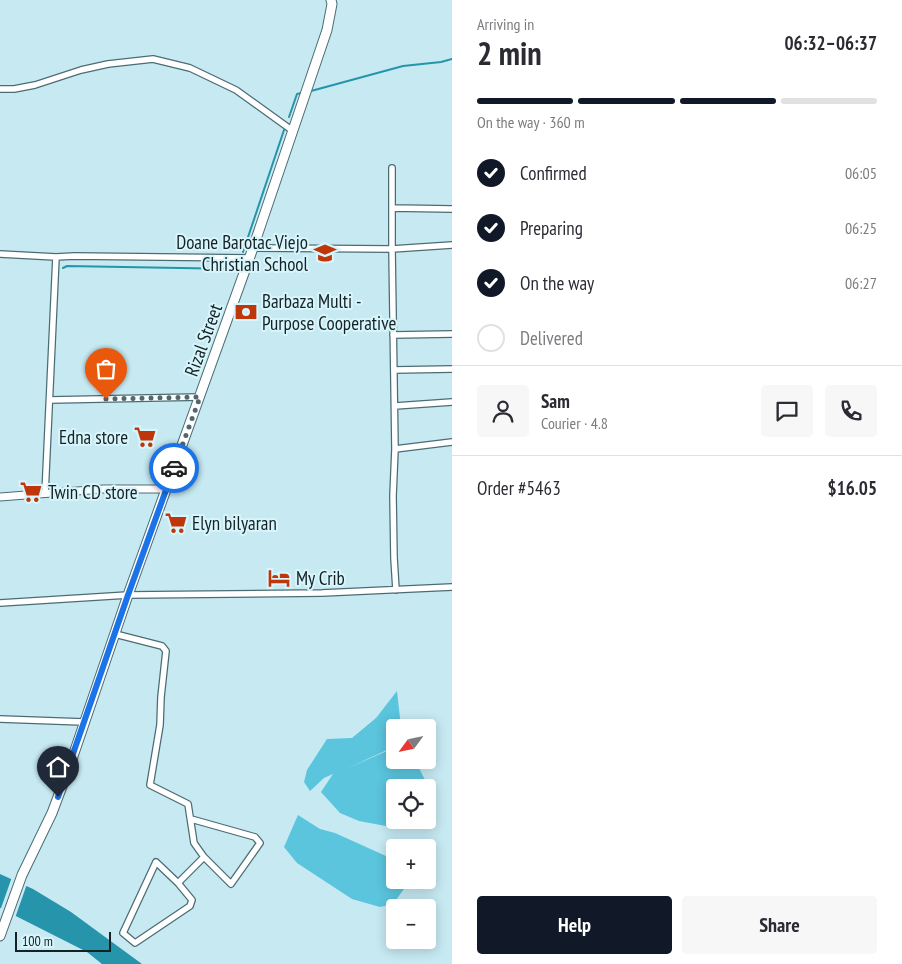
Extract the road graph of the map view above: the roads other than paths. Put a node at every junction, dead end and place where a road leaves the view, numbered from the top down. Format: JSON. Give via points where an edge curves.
{"nodes":[{"id":1,"x":332,"y":1,"type":"edge"},
{"id":2,"x":0,"y":89,"type":"edge"},
{"id":3,"x":293,"y":132,"type":"junction"},
{"id":4,"x":392,"y":168,"type":"dead end"},
{"id":5,"x":392,"y":208,"type":"junction"},
{"id":6,"x":452,"y":209,"type":"edge"},
{"id":7,"x":452,"y":245,"type":"edge"},
{"id":8,"x":253,"y":248,"type":"junction"},
{"id":9,"x":392,"y":249,"type":"junction"},
{"id":10,"x":0,"y":254,"type":"edge"},
{"id":11,"x":56,"y":257,"type":"junction"},
{"id":12,"x":250,"y":258,"type":"junction"},
{"id":13,"x":452,"y":334,"type":"edge"},
{"id":14,"x":394,"y":335,"type":"junction"},
{"id":15,"x":452,"y":369,"type":"edge"},
{"id":16,"x":394,"y":370,"type":"junction"},
{"id":17,"x":200,"y":397,"type":"junction"},
{"id":18,"x":50,"y":400,"type":"junction"},
{"id":19,"x":452,"y":402,"type":"edge"},
{"id":20,"x":395,"y":406,"type":"junction"},
{"id":21,"x":452,"y":442,"type":"edge"},
{"id":22,"x":395,"y":449,"type":"junction"},
{"id":23,"x":166,"y":489,"type":"junction"},
{"id":24,"x":45,"y":494,"type":"junction"},
{"id":25,"x":0,"y":497,"type":"edge"},
{"id":26,"x":452,"y":587,"type":"edge"},
{"id":27,"x":396,"y":590,"type":"junction"},
{"id":28,"x":128,"y":595,"type":"junction"},
{"id":29,"x":0,"y":603,"type":"edge"},
{"id":30,"x":115,"y":634,"type":"junction"},
{"id":31,"x":0,"y":719,"type":"edge"},
{"id":32,"x":84,"y":722,"type":"junction"},
{"id":33,"x":191,"y":819,"type":"junction"},
{"id":34,"x":204,"y":857,"type":"junction"},
{"id":35,"x":178,"y":883,"type":"junction"},
{"id":36,"x":0,"y":936,"type":"edge"}],
"edges":[{"from":1,"to":3,"type":"main road","name":"Rizal Street","via":[[327,30]]},
{"from":2,"to":3,"type":"street","via":[[34,85],[108,64],[153,59],[190,68],[236,90]]},
{"from":3,"to":8,"type":"main road","name":"Rizal Street"},
{"from":4,"to":5,"type":"street"},
{"from":5,"to":6,"type":"street"},
{"from":5,"to":9,"type":"street"},
{"from":7,"to":9,"type":"street"},
{"from":8,"to":9,"type":"street"},
{"from":8,"to":12,"type":"main road","name":"Rizal Street"},
{"from":9,"to":14,"type":"street"},
{"from":10,"to":11,"type":"street"},
{"from":11,"to":12,"type":"street"},
{"from":11,"to":18,"type":"street"},
{"from":12,"to":17,"type":"main road","name":"Rizal Street"},
{"from":13,"to":14,"type":"street"},
{"from":14,"to":16,"type":"street"},
{"from":15,"to":16,"type":"street"},
{"from":16,"to":20,"type":"street"},
{"from":17,"to":18,"type":"street"},
{"from":17,"to":23,"type":"main road","name":"Rizal Street"},
{"from":18,"to":24,"type":"street"},
{"from":19,"to":20,"type":"street"},
{"from":20,"to":22,"type":"street"},
{"from":21,"to":22,"type":"street"},
{"from":22,"to":27,"type":"street"},
{"from":23,"to":24,"type":"street","via":[[103,489]]},
{"from":23,"to":28,"type":"main road","name":"Rizal Street"},
{"from":24,"to":25,"type":"street"},
{"from":26,"to":27,"type":"street"},
{"from":27,"to":28,"type":"street"},
{"from":28,"to":29,"type":"street"},
{"from":28,"to":30,"type":"main road","name":"Rizal Street"},
{"from":30,"to":32,"type":"main road","name":"Rizal Street"},
{"from":30,"to":33,"type":"street","via":[[162,646],[166,651],[160,725],[150,785],[188,804]]},
{"from":31,"to":32,"type":"street"},
{"from":32,"to":36,"type":"main road","name":"Rizal Street","via":[[52,813],[22,875]]},
{"from":33,"to":34,"type":"street","via":[[194,843]]},
{"from":33,"to":34,"type":"street","via":[[255,838],[260,843],[231,884]]},
{"from":34,"to":35,"type":"street"},
{"from":35,"to":35,"type":"street","via":[[192,900],[190,906],[135,944],[123,933],[156,862]]}]}
